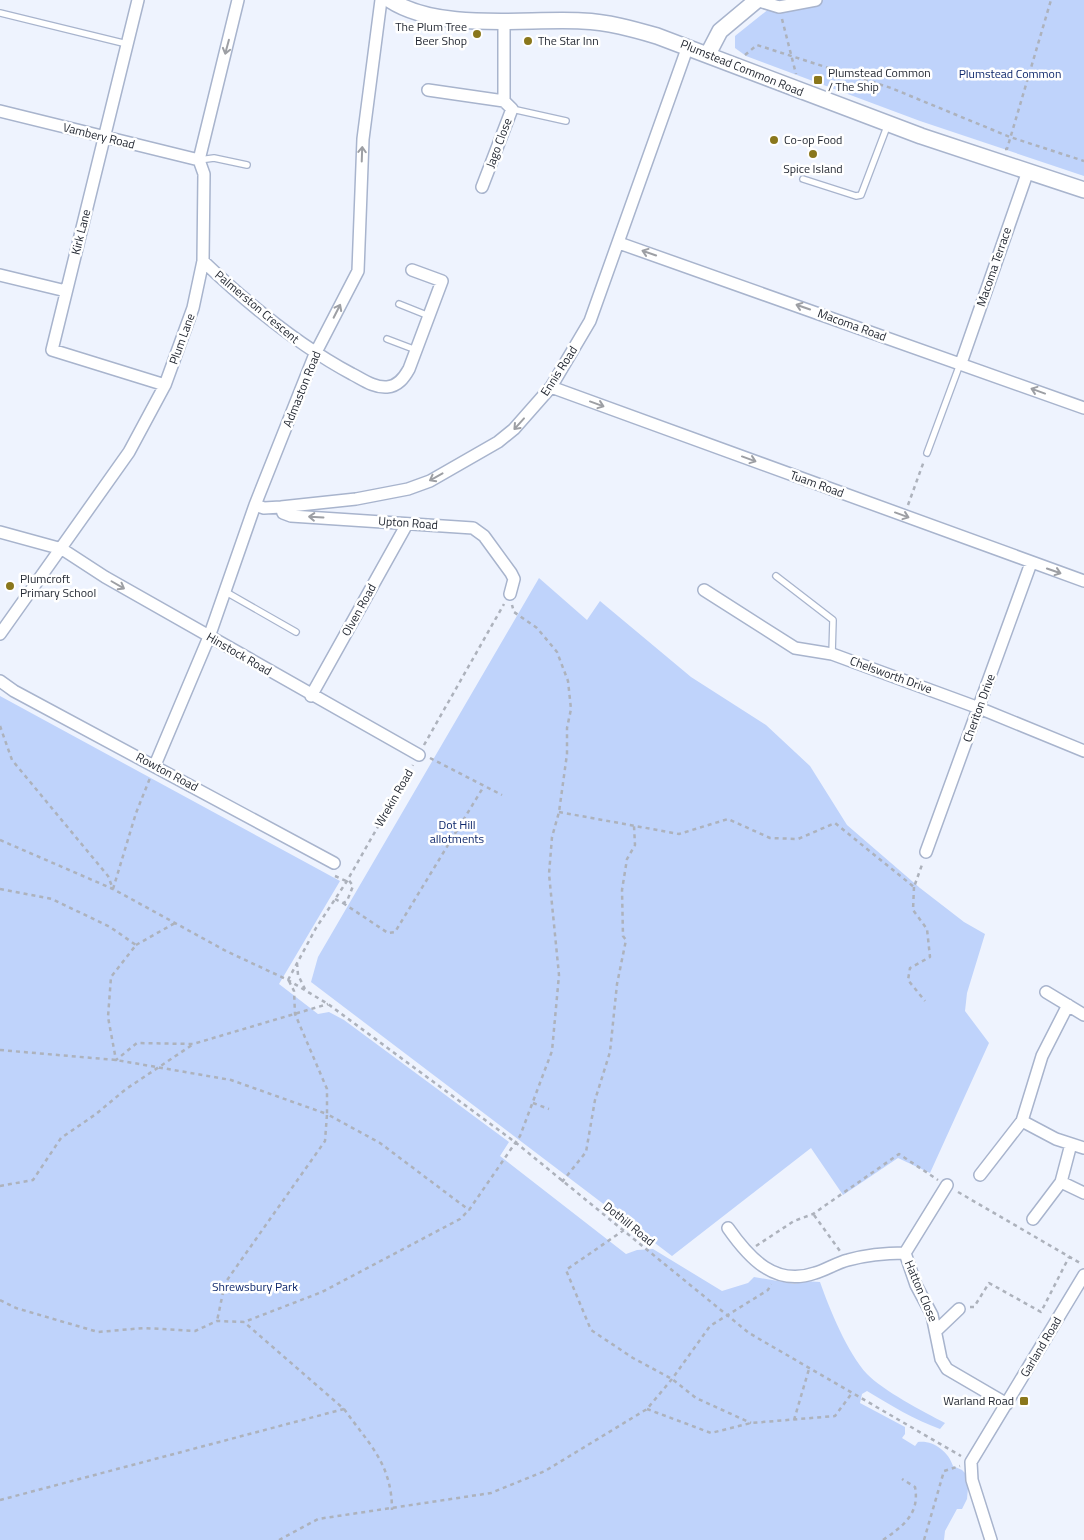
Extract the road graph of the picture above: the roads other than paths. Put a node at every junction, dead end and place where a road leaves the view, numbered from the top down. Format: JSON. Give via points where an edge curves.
{"nodes":[{"id":1,"x":138,"y":0,"type":"edge"},
{"id":2,"x":238,"y":0,"type":"edge"},
{"id":3,"x":381,"y":0,"type":"edge"},
{"id":4,"x":390,"y":0,"type":"edge"},
{"id":5,"x":757,"y":0,"type":"edge"},
{"id":6,"x":816,"y":0,"type":"edge"},
{"id":7,"x":0,"y":13,"type":"edge"},
{"id":8,"x":504,"y":22,"type":"junction"},
{"id":9,"x":127,"y":44,"type":"junction"},
{"id":10,"x":688,"y":46,"type":"junction"},
{"id":11,"x":708,"y":54,"type":"junction"},
{"id":12,"x":428,"y":90,"type":"dead end"},
{"id":13,"x":508,"y":105,"type":"junction"},
{"id":14,"x":0,"y":111,"type":"edge"},
{"id":15,"x":566,"y":121,"type":"dead end"},
{"id":16,"x":888,"y":124,"type":"junction"},
{"id":17,"x":104,"y":137,"type":"junction"},
{"id":18,"x":199,"y":160,"type":"junction"},
{"id":19,"x":247,"y":164,"type":"dead end"},
{"id":20,"x":1028,"y":171,"type":"junction"},
{"id":21,"x":803,"y":179,"type":"dead end"},
{"id":22,"x":482,"y":187,"type":"dead end"},
{"id":23,"x":1084,"y":190,"type":"edge"},
{"id":24,"x":619,"y":242,"type":"junction"},
{"id":25,"x":203,"y":261,"type":"junction"},
{"id":26,"x":412,"y":270,"type":"dead end"},
{"id":27,"x":0,"y":275,"type":"edge"},
{"id":28,"x":66,"y":291,"type":"junction"},
{"id":29,"x":399,"y":304,"type":"dead end"},
{"id":30,"x":429,"y":316,"type":"junction"},
{"id":31,"x":387,"y":339,"type":"dead end"},
{"id":32,"x":416,"y":350,"type":"junction"},
{"id":33,"x":315,"y":354,"type":"junction"},
{"id":34,"x":960,"y":364,"type":"junction"},
{"id":35,"x":165,"y":385,"type":"junction"},
{"id":36,"x":551,"y":387,"type":"junction"},
{"id":37,"x":1084,"y":408,"type":"edge"},
{"id":38,"x":927,"y":453,"type":"road end"},
{"id":39,"x":255,"y":505,"type":"junction"},
{"id":40,"x":281,"y":507,"type":"junction"},
{"id":41,"x":407,"y":524,"type":"junction"},
{"id":42,"x":0,"y":532,"type":"edge"},
{"id":43,"x":62,"y":549,"type":"junction"},
{"id":44,"x":1031,"y":562,"type":"junction"},
{"id":45,"x":776,"y":576,"type":"dead end"},
{"id":46,"x":1084,"y":581,"type":"edge"},
{"id":47,"x":704,"y":590,"type":"dead end"},
{"id":48,"x":226,"y":592,"type":"junction"},
{"id":49,"x":510,"y":594,"type":"road end"},
{"id":50,"x":296,"y":632,"type":"dead end"},
{"id":51,"x":0,"y":634,"type":"edge"},
{"id":52,"x":209,"y":637,"type":"junction"},
{"id":53,"x":832,"y":654,"type":"junction"},
{"id":54,"x":0,"y":681,"type":"edge"},
{"id":55,"x":311,"y":696,"type":"junction"},
{"id":56,"x":979,"y":708,"type":"junction"},
{"id":57,"x":1084,"y":751,"type":"edge"},
{"id":58,"x":418,"y":755,"type":"road end"},
{"id":59,"x":155,"y":765,"type":"junction"},
{"id":60,"x":926,"y":852,"type":"road end"},
{"id":61,"x":334,"y":863,"type":"dead end"},
{"id":62,"x":1046,"y":992,"type":"dead end"},
{"id":63,"x":1068,"y":1005,"type":"junction"},
{"id":64,"x":1084,"y":1015,"type":"edge"},
{"id":65,"x":1022,"y":1121,"type":"junction"},
{"id":66,"x":1071,"y":1144,"type":"junction"},
{"id":67,"x":1084,"y":1148,"type":"edge"},
{"id":68,"x":980,"y":1175,"type":"dead end"},
{"id":69,"x":1061,"y":1182,"type":"junction"},
{"id":70,"x":947,"y":1186,"type":"road end"},
{"id":71,"x":1084,"y":1193,"type":"edge"},
{"id":72,"x":1034,"y":1219,"type":"dead end"},
{"id":73,"x":728,"y":1228,"type":"dead end"},
{"id":74,"x":905,"y":1252,"type":"junction"},
{"id":75,"x":1084,"y":1275,"type":"edge"},
{"id":76,"x":959,"y":1309,"type":"road end"},
{"id":77,"x":937,"y":1330,"type":"junction"},
{"id":78,"x":1007,"y":1404,"type":"junction"},
{"id":79,"x":991,"y":1540,"type":"edge"}],
"edges":[{"from":1,"to":9,"type":"street","name":"Kirk Lane"},
{"from":2,"to":18,"type":"street","name":"Plum Lane","one_way":true},
{"from":33,"to":3,"type":"street","name":"Admaston Road","one_way":true,"via":[[358,271],[363,139]]},
{"from":4,"to":8,"type":"street","name":"Plumstead Common Road","via":[[428,15]]},
{"from":5,"to":6,"type":"street","via":[[779,7]]},
{"from":5,"to":11,"type":"street","via":[[720,31]]},
{"from":7,"to":9,"type":"lane"},
{"from":8,"to":10,"type":"street","name":"Plumstead Common Road","via":[[602,23]]},
{"from":8,"to":13,"type":"street","name":"Jago Close"},
{"from":9,"to":17,"type":"street","name":"Kirk Lane"},
{"from":10,"to":11,"type":"street","name":"Plumstead Common Road"},
{"from":10,"to":24,"type":"street","name":"Ennis Road"},
{"from":11,"to":16,"type":"street","name":"Plumstead Common Road"},
{"from":12,"to":13,"type":"street","name":"Jago Close"},
{"from":13,"to":15,"type":"lane"},
{"from":13,"to":22,"type":"street","name":"Jago Close"},
{"from":14,"to":17,"type":"street","name":"Vambery Road"},
{"from":16,"to":20,"type":"street","name":"Plumstead Common Road"},
{"from":16,"to":21,"type":"lane","via":[[860,195]]},
{"from":17,"to":18,"type":"street","name":"Vambery Road"},
{"from":17,"to":28,"type":"street","name":"Kirk Lane"},
{"from":18,"to":19,"type":"lane","via":[[214,158]]},
{"from":18,"to":25,"type":"street","name":"Plum Lane","via":[[204,174]]},
{"from":20,"to":23,"type":"street","name":"Plumstead Common Road"},
{"from":20,"to":34,"type":"street","name":"Macoma Terrace"},
{"from":34,"to":24,"type":"street","name":"Macoma Road","one_way":true},
{"from":24,"to":36,"type":"street","name":"Ennis Road","via":[[590,322]]},
{"from":25,"to":33,"type":"street","name":"Palmerston Crescent","via":[[237,293]]},
{"from":25,"to":35,"type":"street","name":"Plum Lane","via":[[193,308]]},
{"from":26,"to":30,"type":"street","name":"Palmerston Crescent","via":[[442,282]]},
{"from":27,"to":28,"type":"street"},
{"from":28,"to":35,"type":"street","name":"Kirk Lane","via":[[52,350]]},
{"from":29,"to":30,"type":"lane"},
{"from":30,"to":32,"type":"street","name":"Palmerston Crescent"},
{"from":31,"to":32,"type":"lane"},
{"from":32,"to":33,"type":"street","name":"Palmerston Crescent","via":[[403,379],[386,388],[373,385]]},
{"from":33,"to":39,"type":"street","name":"Admaston Road"},
{"from":37,"to":34,"type":"street","name":"Macoma Road","one_way":true},
{"from":34,"to":38,"type":"lane"},
{"from":35,"to":43,"type":"street","name":"Plum Lane","via":[[129,452]]},
{"from":36,"to":40,"type":"street","name":"Ennis Road","one_way":true,"via":[[514,429],[498,442],[430,481],[408,489],[356,499]]},
{"from":36,"to":44,"type":"street","name":"Tuam Road","one_way":true},
{"from":39,"to":40,"type":"street","name":"Ennis Road"},
{"from":39,"to":48,"type":"street","name":"Admaston Road"},
{"from":41,"to":40,"type":"street","name":"Upton Road","one_way":true,"via":[[290,516],[283,513]]},
{"from":41,"to":49,"type":"street","name":"Upton Road","via":[[473,528],[484,536],[514,579]]},
{"from":41,"to":55,"type":"street","name":"Olven Road"},
{"from":42,"to":43,"type":"street","name":"Hinstock Road"},
{"from":43,"to":51,"type":"street","name":"Plum Lane"},
{"from":43,"to":52,"type":"street","name":"Hinstock Road","one_way":true,"via":[[105,578]]},
{"from":44,"to":46,"type":"street","name":"Tuam Road","one_way":true},
{"from":44,"to":56,"type":"street","name":"Cheriton Drive"},
{"from":45,"to":53,"type":"lane","via":[[833,620]]},
{"from":47,"to":53,"type":"street","name":"Chelsworth Drive","via":[[795,648]]},
{"from":48,"to":50,"type":"lane"},
{"from":48,"to":52,"type":"street","name":"Admaston Road"},
{"from":52,"to":55,"type":"street","name":"Hinstock Road"},
{"from":52,"to":59,"type":"street","name":"Admaston Road"},
{"from":53,"to":56,"type":"street","name":"Chelsworth Drive"},
{"from":54,"to":59,"type":"street","name":"Rowton Road"},
{"from":55,"to":58,"type":"street","name":"Hinstock Road"},
{"from":56,"to":57,"type":"street","name":"Chelsworth Drive"},
{"from":56,"to":60,"type":"street","name":"Cheriton Drive"},
{"from":59,"to":61,"type":"street","name":"Rowton Road"},
{"from":62,"to":63,"type":"street"},
{"from":63,"to":64,"type":"street"},
{"from":63,"to":65,"type":"street","via":[[1042,1056]]},
{"from":65,"to":66,"type":"street"},
{"from":65,"to":68,"type":"street"},
{"from":66,"to":67,"type":"street"},
{"from":66,"to":69,"type":"street"},
{"from":69,"to":71,"type":"street"},
{"from":69,"to":72,"type":"street"},
{"from":70,"to":74,"type":"street","name":"Hatton Close"},
{"from":73,"to":74,"type":"street","name":"Hatton Close","via":[[746,1253],[781,1276],[814,1274],[846,1260]]},
{"from":74,"to":77,"type":"street","name":"Hatton Close"},
{"from":75,"to":78,"type":"street","name":"Garland Road"},
{"from":76,"to":77,"type":"street","name":"Hatton Close"},
{"from":77,"to":78,"type":"street","name":"Hatton Close","via":[[941,1359],[947,1369]]},
{"from":78,"to":79,"type":"street","name":"Garland Road","via":[[971,1462],[972,1480]]}]}
